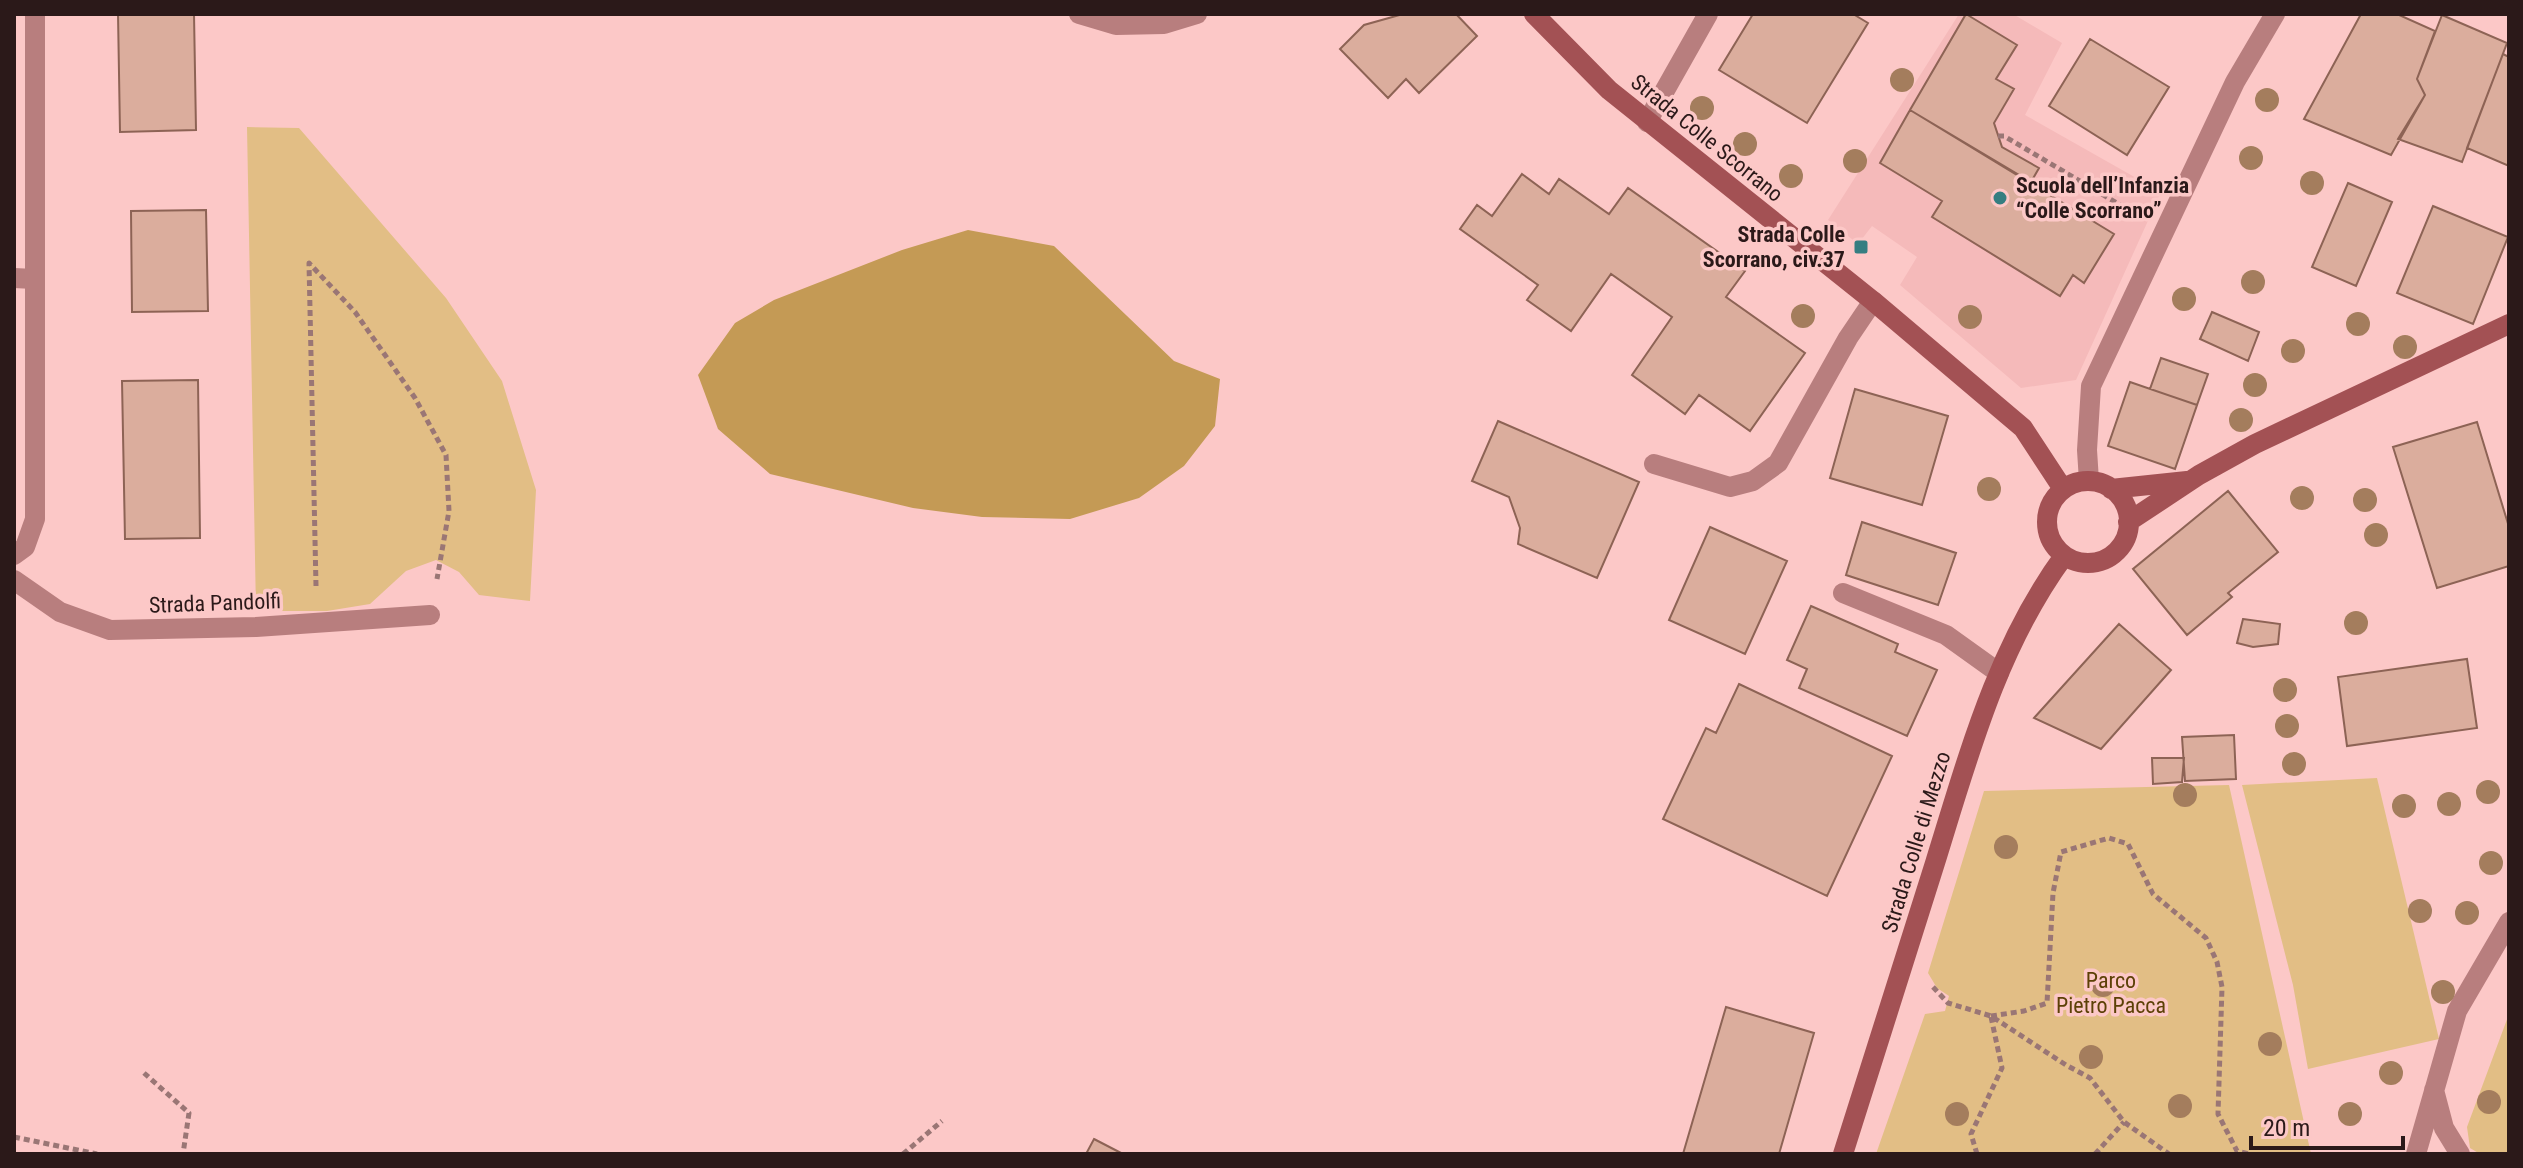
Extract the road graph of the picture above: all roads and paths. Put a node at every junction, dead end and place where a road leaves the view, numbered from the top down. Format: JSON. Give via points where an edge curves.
{"nodes":[{"id":1,"x":35,"y":14,"type":"edge"},
{"id":2,"x":1079,"y":14,"type":"edge"},
{"id":3,"x":1197,"y":14,"type":"edge"},
{"id":4,"x":1534,"y":14,"type":"edge"},
{"id":5,"x":1708,"y":14,"type":"edge"},
{"id":6,"x":2275,"y":14,"type":"edge"},
{"id":7,"x":1647,"y":122,"type":"junction"},
{"id":8,"x":1998,"y":136,"type":"dead end"},
{"id":9,"x":2137,"y":215,"type":"dead end"},
{"id":10,"x":24,"y":278,"type":"edge"},
{"id":11,"x":1873,"y":301,"type":"junction"},
{"id":12,"x":2509,"y":324,"type":"edge"},
{"id":13,"x":1654,"y":464,"type":"dead end"},
{"id":14,"x":2191,"y":480,"type":"junction"},
{"id":15,"x":2089,"y":481,"type":"junction"},
{"id":16,"x":2063,"y":489,"type":"junction"},
{"id":17,"x":2111,"y":489,"type":"junction"},
{"id":18,"x":2128,"y":522,"type":"junction"},
{"id":19,"x":14,"y":555,"type":"edge"},
{"id":20,"x":2064,"y":556,"type":"junction"},
{"id":21,"x":14,"y":580,"type":"edge"},
{"id":22,"x":1843,"y":593,"type":"dead end"},
{"id":23,"x":430,"y":615,"type":"joint"},
{"id":24,"x":316,"y":623,"type":"junction"},
{"id":25,"x":1999,"y":673,"type":"junction"},
{"id":26,"x":2509,"y":922,"type":"edge"},
{"id":27,"x":1906,"y":956,"type":"junction"},
{"id":28,"x":1991,"y":1016,"type":"junction"},
{"id":29,"x":144,"y":1073,"type":"dead end"},
{"id":30,"x":2434,"y":1090,"type":"junction"},
{"id":31,"x":942,"y":1121,"type":"dead end"},
{"id":32,"x":2124,"y":1122,"type":"junction"},
{"id":33,"x":14,"y":1137,"type":"edge"},
{"id":34,"x":97,"y":1154,"type":"edge"},
{"id":35,"x":183,"y":1154,"type":"edge"},
{"id":36,"x":903,"y":1154,"type":"edge"},
{"id":37,"x":1843,"y":1154,"type":"edge"},
{"id":38,"x":1977,"y":1154,"type":"edge"},
{"id":39,"x":2095,"y":1154,"type":"edge"},
{"id":40,"x":2169,"y":1154,"type":"edge"},
{"id":41,"x":2249,"y":1154,"type":"edge"},
{"id":42,"x":2416,"y":1154,"type":"edge"},
{"id":43,"x":2460,"y":1154,"type":"edge"}],
"edges":[{"from":1,"to":10,"type":"street"},
{"from":2,"to":3,"type":"street","via":[[1116,25],[1164,24]]},
{"from":4,"to":7,"type":"street","name":"Strada Colle Scorrano"},
{"from":5,"to":7,"type":"street"},
{"from":6,"to":15,"type":"street","via":[[2235,82],[2091,386]]},
{"from":7,"to":11,"type":"street","name":"Strada Colle Scorrano"},
{"from":8,"to":9,"type":"path"},
{"from":10,"to":19,"type":"street","via":[[35,519],[25,547]]},
{"from":11,"to":13,"type":"street","via":[[1778,463],[1753,481],[1730,487]]},
{"from":11,"to":16,"type":"street","name":"Strada Colle Scorrano","via":[[2023,428]]},
{"from":12,"to":14,"type":"street","via":[[2255,444]]},
{"from":14,"to":17,"type":"street"},
{"from":14,"to":18,"type":"street"},
{"from":15,"to":16,"type":"street"},
{"from":15,"to":17,"type":"street"},
{"from":16,"to":20,"type":"street","via":[[2050,506],[2047,529]]},
{"from":17,"to":18,"type":"street","via":[[2121,498]]},
{"from":18,"to":20,"type":"street","via":[[2122,543],[2107,558],[2085,563]]},
{"from":20,"to":25,"type":"street","name":"Strada Colle di Mezzo","via":[[2021,625]]},
{"from":21,"to":24,"type":"street","name":"Strada Pandolfi","via":[[60,612],[110,630]]},
{"from":22,"to":25,"type":"street","via":[[1946,635]]},
{"from":23,"to":24,"type":"street","name":"Strada Pandolfi"},
{"from":23,"to":24,"type":"path","via":[[449,511],[446,455],[415,398],[355,312],[309,263]]},
{"from":25,"to":27,"type":"street","name":"Strada Colle di Mezzo"},
{"from":26,"to":30,"type":"street","via":[[2457,1011]]},
{"from":27,"to":28,"type":"path","via":[[1948,1003]]},
{"from":27,"to":37,"type":"street","name":"Strada Colle di Mezzo"},
{"from":28,"to":32,"type":"path","via":[[2090,1078]]},
{"from":28,"to":38,"type":"path","via":[[2002,1068],[1971,1134]]},
{"from":28,"to":41,"type":"path","via":[[2047,1003],[2053,893],[2061,852],[2109,838],[2128,844],[2153,894],[2206,938],[2217,962],[2222,987],[2218,1114],[2237,1151]]},
{"from":29,"to":35,"type":"path","via":[[189,1113]]},
{"from":30,"to":42,"type":"street"},
{"from":30,"to":43,"type":"street","via":[[2444,1128]]},
{"from":31,"to":36,"type":"path"},
{"from":32,"to":39,"type":"path"},
{"from":32,"to":40,"type":"path"},
{"from":33,"to":34,"type":"path"}]}
